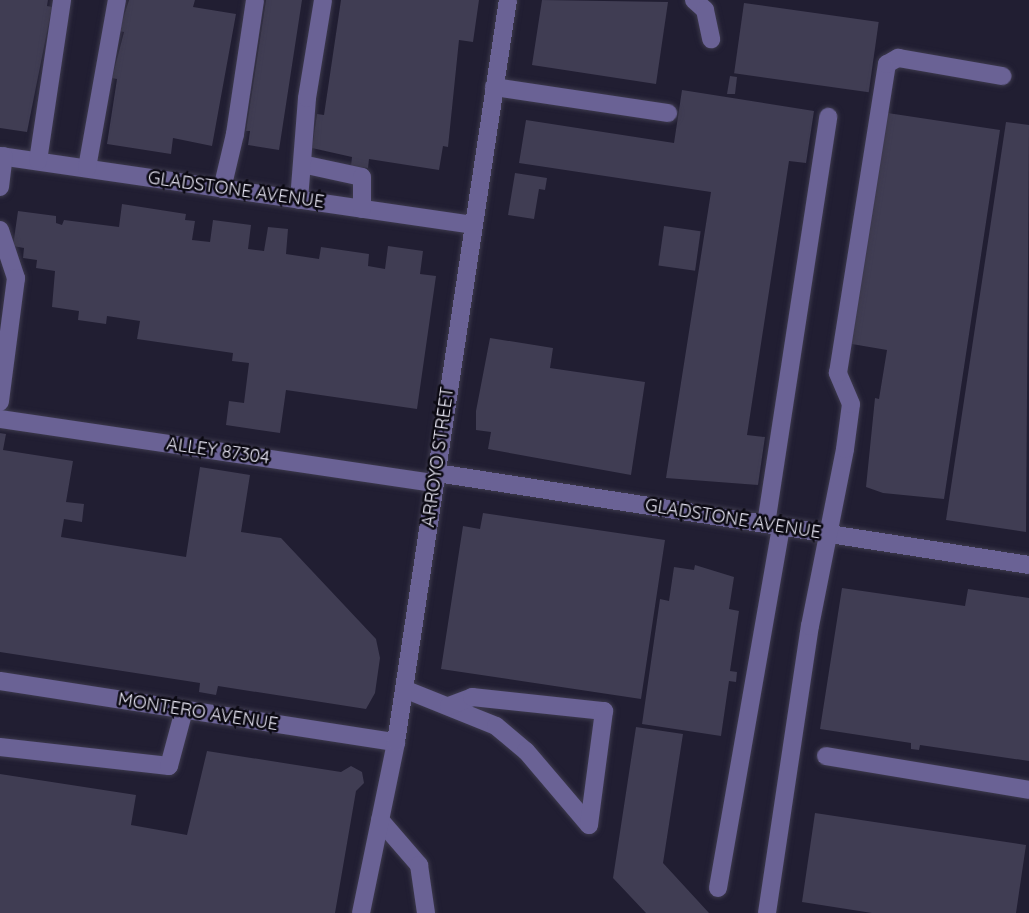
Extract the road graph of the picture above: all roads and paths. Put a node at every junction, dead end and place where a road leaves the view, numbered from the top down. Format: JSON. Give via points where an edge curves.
{"nodes":[{"id":1,"x":62,"y":0,"type":"edge"},
{"id":2,"x":117,"y":0,"type":"edge"},
{"id":3,"x":255,"y":0,"type":"edge"},
{"id":4,"x":323,"y":0,"type":"edge"},
{"id":5,"x":508,"y":0,"type":"edge"},
{"id":6,"x":694,"y":0,"type":"edge"},
{"id":7,"x":710,"y":38,"type":"dead end"},
{"id":8,"x":1002,"y":76,"type":"dead end"},
{"id":9,"x":494,"y":87,"type":"junction"},
{"id":10,"x":668,"y":113,"type":"dead end"},
{"id":11,"x":828,"y":117,"type":"dead end"},
{"id":12,"x":2,"y":156,"type":"edge"},
{"id":13,"x":38,"y":162,"type":"junction"},
{"id":14,"x":302,"y":164,"type":"junction"},
{"id":15,"x":87,"y":169,"type":"junction"},
{"id":16,"x":0,"y":187,"type":"edge"},
{"id":17,"x":222,"y":188,"type":"junction"},
{"id":18,"x":299,"y":200,"type":"junction"},
{"id":19,"x":362,"y":209,"type":"junction"},
{"id":20,"x":471,"y":225,"type":"junction"},
{"id":21,"x":0,"y":230,"type":"edge"},
{"id":22,"x":0,"y":402,"type":"edge"},
{"id":23,"x":0,"y":419,"type":"edge"},
{"id":24,"x":436,"y":478,"type":"junction"},
{"id":25,"x":774,"y":526,"type":"junction"},
{"id":26,"x":827,"y":534,"type":"junction"},
{"id":27,"x":1029,"y":565,"type":"edge"},
{"id":28,"x":0,"y":681,"type":"edge"},
{"id":29,"x":404,"y":690,"type":"junction"},
{"id":30,"x":449,"y":706,"type":"junction"},
{"id":31,"x":184,"y":710,"type":"junction"},
{"id":32,"x":396,"y":743,"type":"junction"},
{"id":33,"x":0,"y":747,"type":"edge"},
{"id":34,"x":826,"y":756,"type":"dead end"},
{"id":35,"x":1029,"y":790,"type":"edge"},
{"id":36,"x":380,"y":820,"type":"junction"},
{"id":37,"x":718,"y":888,"type":"dead end"},
{"id":38,"x":362,"y":913,"type":"edge"},
{"id":39,"x":426,"y":913,"type":"edge"},
{"id":40,"x":767,"y":913,"type":"edge"}],
"edges":[{"from":1,"to":13,"type":"street"},
{"from":2,"to":15,"type":"street"},
{"from":3,"to":17,"type":"street"},
{"from":4,"to":14,"type":"street"},
{"from":5,"to":9,"type":"street","name":"ARROYO STREET"},
{"from":6,"to":7,"type":"street","via":[[705,10]]},
{"from":8,"to":26,"type":"street","via":[[898,58],[887,64],[838,373],[851,404]]},
{"from":9,"to":10,"type":"street"},
{"from":9,"to":20,"type":"street","name":"ARROYO STREET"},
{"from":11,"to":25,"type":"street"},
{"from":12,"to":13,"type":"street","name":"GLADSTONE AVENUE"},
{"from":12,"to":16,"type":"street"},
{"from":13,"to":15,"type":"street","name":"GLADSTONE AVENUE"},
{"from":14,"to":18,"type":"street"},
{"from":14,"to":19,"type":"street","via":[[362,177]]},
{"from":15,"to":17,"type":"street","name":"GLADSTONE AVENUE"},
{"from":17,"to":18,"type":"street","name":"GLADSTONE AVENUE"},
{"from":18,"to":19,"type":"street","name":"GLADSTONE AVENUE"},
{"from":19,"to":20,"type":"street","name":"GLADSTONE AVENUE"},
{"from":20,"to":24,"type":"street","name":"ARROYO STREET"},
{"from":21,"to":22,"type":"street","via":[[16,278]]},
{"from":23,"to":24,"type":"street","name":"ALLEY 87304"},
{"from":24,"to":25,"type":"street","name":"GLADSTONE AVENUE"},
{"from":24,"to":29,"type":"street","name":"ARROYO STREET"},
{"from":25,"to":26,"type":"street","name":"GLADSTONE AVENUE"},
{"from":25,"to":37,"type":"street"},
{"from":26,"to":27,"type":"street","name":"GLADSTONE AVENUE"},
{"from":26,"to":40,"type":"street"},
{"from":28,"to":31,"type":"street","name":"MONTERO AVENUE"},
{"from":29,"to":30,"type":"street"},
{"from":29,"to":32,"type":"street","name":"ARROYO STREET"},
{"from":30,"to":30,"type":"street","via":[[496,726],[526,751],[589,825],[604,711],[472,697]]},
{"from":31,"to":32,"type":"street","name":"MONTERO AVENUE"},
{"from":31,"to":33,"type":"street","via":[[169,766]]},
{"from":32,"to":36,"type":"street","name":"ARROYO STREET"},
{"from":34,"to":35,"type":"street"},
{"from":36,"to":38,"type":"street","name":"ARROYO STREET"},
{"from":36,"to":39,"type":"street","via":[[419,865]]}]}
